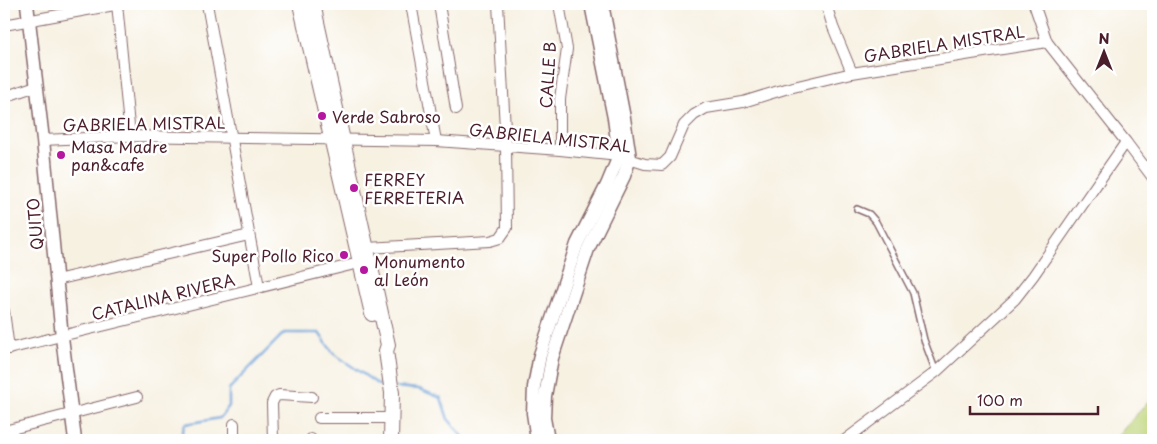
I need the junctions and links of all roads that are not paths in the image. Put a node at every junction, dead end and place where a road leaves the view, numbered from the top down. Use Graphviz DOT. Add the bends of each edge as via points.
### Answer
graph roads {
  1 [pos="27,4"];
  2 [pos="118,4"];
  3 [pos="207,4"];
  4 [pos="300,4"];
  5 [pos="313,4"];
  6 [pos="412,4"];
  7 [pos="439,4"];
  8 [pos="498,4"];
  9 [pos="559,4"];
  10 [pos="591,4"];
  11 [pos="602,4"];
  12 [pos="826,4"];
  13 [pos="1034,4"];
  14 [pos="30,22"];
  15 [pos="4,25"];
  16 [pos="1047,42"];
  17 [pos="852,73"];
  18 [pos="36,86"];
  19 [pos="4,97"];
  20 [pos="456,109"];
  21 [pos="130,136"];
  22 [pos="231,137"];
  23 [pos="337,138"];
  24 [pos="42,140"];
  25 [pos="436,141"];
  26 [pos="1126,142"];
  27 [pos="506,146"];
  28 [pos="560,150"];
  29 [pos="624,157"];
  30 [pos="1153,178"];
  31 [pos="857,209"];
  32 [pos="249,235"];
  33 [pos="367,248"];
  34 [pos="359,263"];
  35 [pos="56,280"];
  36 [pos="259,287"];
  37 [pos="4,311"];
  38 [pos="62,337"];
  39 [pos="6,350"];
  40 [pos="386,351"];
  41 [pos="936,372"];
  42 [pos="137,397"];
  43 [pos="312,397"];
  44 [pos="391,412"];
  45 [pos="72,413"];
  46 [pos="319,418"];
  47 [pos="234,424"];
  48 [pos="4,431"];
  49 [pos="75,440"];
  50 [pos="234,440"];
  51 [pos="273,440"];
  52 [pos="391,440"];
  53 [pos="537,440"];
  54 [pos="548,440"];
  55 [pos="845,440"];
  1 -- 14 [label="street, QUITO"];
  2 -- 14 [label="street"];
  2 -- 21 [label="street"];
  3 -- 22 [label="street"];
  4 -- 23 [label="main road"];
  5 -- 23 [label="main road"];
  6 -- 25 [label="street"];
  7 -- 20 [label="street"];
  8 -- 27 [label="street"];
  9 -- 28 [label="street, CALLE B" via="567,50 560,99"];
  10 -- 29 [label="street"];
  11 -- 29 [label="street" via="624,118"];
  12 -- 17 [label="street"];
  13 -- 16 [label="street"];
  14 -- 15 [label="street"];
  14 -- 18 [label="street, QUITO"];
  16 -- 17 [label="street, GABRIELA MISTRAL"];
  16 -- 26 [label="street"];
  17 -- 29 [label="street, GABRIELA MISTRAL" via="785,88 743,102 706,108 684,126 670,157 662,164 645,164"];
  18 -- 19 [label="street"];
  18 -- 24 [label="street, QUITO"];
  21 -- 22 [label="street, GABRIELA MISTRAL"];
  21 -- 24 [label="street, GABRIELA MISTRAL"];
  22 -- 23 [label="street, GABRIELA MISTRAL"];
  22 -- 32 [label="street"];
  23 -- 25 [label="street, GABRIELA MISTRAL"];
  23 -- 33 [label="main road"];
  23 -- 34 [label="main road"];
  24 -- 35 [label="street, QUITO"];
  25 -- 27 [label="street, GABRIELA MISTRAL"];
  26 -- 30 [label="street"];
  26 -- 41 [label="street" via="1015,299"];
  27 -- 28 [label="street, GABRIELA MISTRAL"];
  27 -- 33 [label="street" via="507,228 500,238"];
  28 -- 29 [label="street, GABRIELA MISTRAL"];
  29 -- 53 [label="street" via="577,244 540,355 533,413"];
  29 -- 54 [label="street" via="624,176 588,249 552,358 544,396"];
  31 -- 41 [label="lane" via="869,214 876,222 909,284"];
  32 -- 35 [label="street"];
  32 -- 36 [label="street"];
  33 -- 40 [label="main road" via="388,345"];
  34 -- 36 [label="street, CATALINA RIVERA"];
  34 -- 40 [label="main road" via="381,347"];
  35 -- 38 [label="street, QUITO"];
  36 -- 38 [label="street, CATALINA RIVERA"];
  37 -- 39 [label="street"];
  38 -- 39 [label="street, CATALINA RIVERA"];
  38 -- 45 [label="street, QUITO"];
  40 -- 44 [label="main road" via="391,379"];
  41 -- 55 [label="street"];
  42 -- 45 [label="street"];
  43 -- 51 [label="street" via="275,397 272,403"];
  44 -- 46 [label="street"];
  44 -- 52 [label="main road"];
  45 -- 48 [label="street"];
  45 -- 49 [label="street, QUITO"];
  47 -- 50 [label="street"];
}
